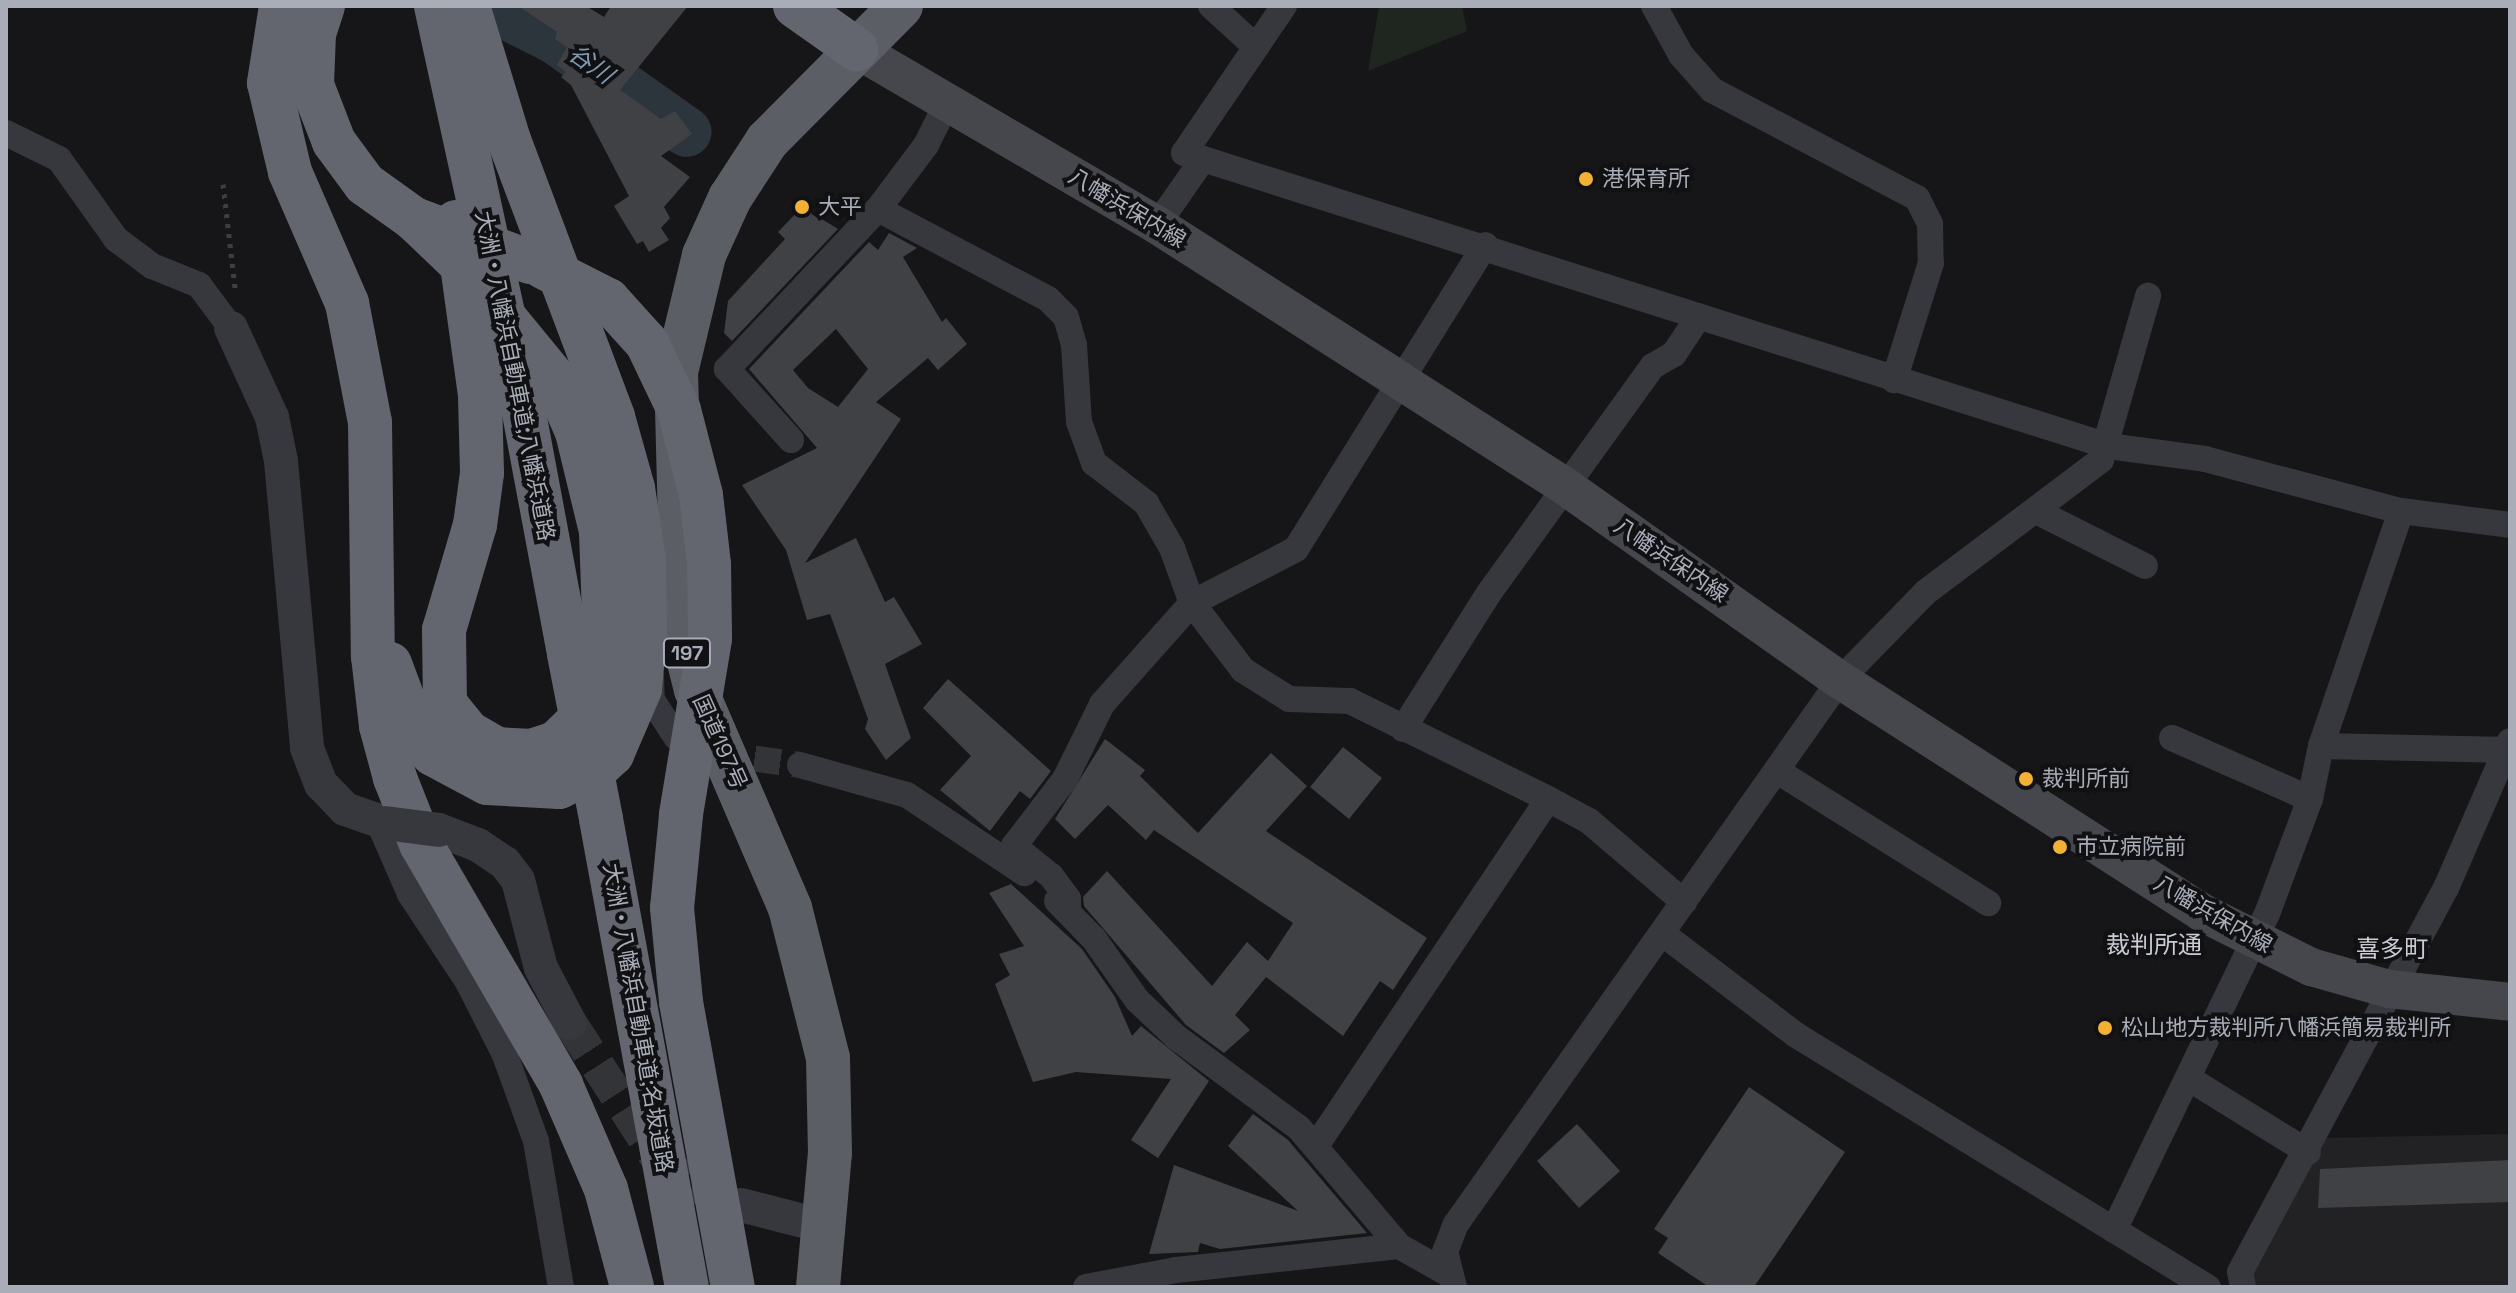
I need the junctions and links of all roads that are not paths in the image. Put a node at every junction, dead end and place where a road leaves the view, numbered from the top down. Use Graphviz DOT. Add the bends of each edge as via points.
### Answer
graph roads {
  1 [pos="281,6"];
  2 [pos="323,6"];
  3 [pos="419,6"];
  4 [pos="436,6"];
  5 [pos="468,6"];
  6 [pos="795,6"];
  7 [pos="901,6"];
  8 [pos="1211,6"];
  9 [pos="1284,6"];
  10 [pos="1654,6"];
  11 [pos="1256,47"];
  12 [pos="856,49"];
  13 [pos="947,103"];
  14 [pos="6,133"];
  15 [pos="1203,159"];
  16 [pos="878,209"];
  17 [pos="414,219"];
  18 [pos="1157,225"];
  19 [pos="1485,245"];
  20 [pos="2148,296"];
  21 [pos="1699,316"];
  22 [pos="231,328"];
  23 [pos="1399,380"];
  24 [pos="1894,380"];
  25 [pos="501,396"];
  26 [pos="791,440"];
  27 [pos="2108,446"];
  28 [pos="1566,487"];
  29 [pos="2036,511"];
  30 [pos="2401,511"];
  31 [pos="2510,525"];
  32 [pos="2145,566"];
  33 [pos="1192,603"];
  34 [pos="373,620"];
  35 [pos="683,638"];
  36 [pos="1840,680"];
  37 [pos="1403,729"];
  38 [pos="676,737"];
  39 [pos="2172,738"];
  40 [pos="2321,746"];
  41 [pos="2509,747"];
  42 [pos="600,751"];
  43 [pos="800,765"];
  44 [pos="1779,772"];
  45 [pos="1548,799"];
  46 [pos="2310,799"];
  47 [pos="382,823"];
  48 [pos="1684,902"];
  49 [pos="1988,903"];
  50 [pos="1068,911"];
  51 [pos="1663,934"];
  52 [pos="2254,940"];
  53 [pos="2389,989"];
  54 [pos="2510,1002"];
  55 [pos="570,1023"];
  56 [pos="2188,1078"];
  57 [pos="1316,1146"];
  58 [pos="2308,1152"];
  59 [pos="741,1205"];
  60 [pos="822,1226"];
  61 [pos="2114,1230"];
  62 [pos="1399,1246"];
  63 [pos="1450,1280"];
  64 [pos="561,1287"];
  65 [pos="632,1287"];
  66 [pos="687,1287"];
  67 [pos="733,1287"];
  68 [pos="818,1287"];
  69 [pos="1086,1287"];
  70 [pos="2208,1287"];
  71 [pos="2243,1287"];
  1 -- 34 [label="highway" via="269,83 290,172 347,303 370,422"];
  2 -- 17 [label="highway" via="314,33 312,85 334,142 365,184"];
  3 -- 25 [label="highway, bridge"];
  4 -- 25 [label="highway, 大洲・八幡浜自動車道;八幡浜道路, bridge"];
  5 -- 42 [label="highway, bridge" via="509,140 613,417 633,488 644,560 640,689"];
  6 -- 12 [label="highway"];
  7 -- 12 [label="highway, 197"];
  8 -- 11 [label="street"];
  9 -- 11 [label="street"];
  10 -- 24 [label="street" via="1681,55 1712,90 1917,198 1930,224 1931,263"];
  11 -- 15 [label="street" via="1184,153"];
  12 -- 13 [label="main road, 八幡浜保内線"];
  12 -- 35 [label="highway, 国道197号 / 197" via="767,141 730,198 691,297 676,372"];
  13 -- 16 [label="street" via="926,145"];
  13 -- 18 [label="main road, 八幡浜保内線"];
  14 -- 22 [label="street" via="59,159 116,239 152,266 199,285"];
  15 -- 18 [label="street"];
  15 -- 19 [label="street"];
  16 -- 26 [label="street" via="727,369"];
  16 -- 33 [label="street" via="1048,299 1066,317 1074,345 1079,422 1094,463 1146,503 1172,548"];
  17 -- 25 [label="highway" via="459,262 553,377 577,432 601,531 606,671 594,706 556,743 532,751 497,749 468,732 445,704 444,630 475,525"];
  17 -- 67 [label="highway, bridge" via="530,262 608,300 647,343 679,410 701,495 710,639 681,815 672,908 681,1002"];
  18 -- 23 [label="main road, 八幡浜保内線"];
  19 -- 21 [label="street"];
  19 -- 23 [label="street"];
  20 -- 27 [label="street" via="2128,353"];
  21 -- 24 [label="street"];
  21 -- 28 [label="street" via="1674,354 1653,366"];
  22 -- 47 [label="street" via="272,417 281,461 307,748 321,784 345,809"];
  23 -- 28 [label="main road, 八幡浜保内線"];
  23 -- 33 [label="street" via="1296,549"];
  24 -- 27 [label="street"];
  25 -- 42 [label="highway, 大洲・八幡浜自動車道;八幡浜道路, bridge"];
  27 -- 29 [label="street" via="2101,460"];
  27 -- 30 [label="street" via="2205,459"];
  28 -- 36 [label="main road, 八幡浜保内線"];
  28 -- 37 [label="street" via="1489,593"];
  29 -- 32 [label="street"];
  29 -- 36 [label="street" via="1926,592"];
  30 -- 31 [label="street"];
  30 -- 40 [label="street"];
  33 -- 37 [label="street" via="1243,670 1289,699 1350,701"];
  33 -- 50 [label="street" via="1102,704 1065,779 1014,846 1051,876 1068,899"];
  34 -- 42 [label="highway" via="409,715 433,754 454,769 521,789 559,787 597,768"];
  34 -- 65 [label="highway" via="381,726 395,778 427,856 561,1085 606,1189"];
  35 -- 38 [label="street" via="660,646 651,665 652,700"];
  35 -- 60 [label="highway, 国道197号 / 197" via="696,690 770,856 809,974 828,1058 830,1153"];
  36 -- 44 [label="street"];
  36 -- 52 [label="main road, 八幡浜保内線" via="2201,912"];
  37 -- 45 [label="street"];
  39 -- 46 [label="street"];
  40 -- 41 [label="street"];
  40 -- 46 [label="street"];
  41 -- 53 [label="street" via="2446,888"];
  42 -- 66 [label="highway, 大洲・八幡浜自動車道;名坂道路, bridge" via="601,819"];
  43 -- 50 [label="street" via="907,795 1010,862"];
  44 -- 48 [label="street"];
  44 -- 49 [label="street"];
  45 -- 48 [label="street" via="1589,821"];
  45 -- 57 [label="street"];
  46 -- 52 [label="street"];
  47 -- 55 [label="street, bridge" via="439,830 478,845 505,863 518,880 541,968"];
  47 -- 64 [label="street" via="410,894 468,982 505,1055 536,1141"];
  48 -- 51 [label="street"];
  50 -- 57 [label="street" via="1137,1000 1176,1037"];
  51 -- 61 [label="street" via="1796,1035"];
  51 -- 63 [label="street" via="1456,1224 1445,1252"];
  52 -- 53 [label="main road, 八幡浜保内線" via="2311,967"];
  52 -- 56 [label="street"];
  53 -- 54 [label="main road, 八幡浜保内線"];
  53 -- 58 [label="street"];
  56 -- 58 [label="street"];
  56 -- 61 [label="street"];
  57 -- 62 [label="street"];
  58 -- 71 [label="street" via="2240,1272"];
  59 -- 60 [label="street"];
  60 -- 68 [label="highway, 国道197号 / 197"];
  61 -- 70 [label="street"];
  62 -- 63 [label="street"];
  62 -- 69 [label="street" via="1152,1273"];
}
